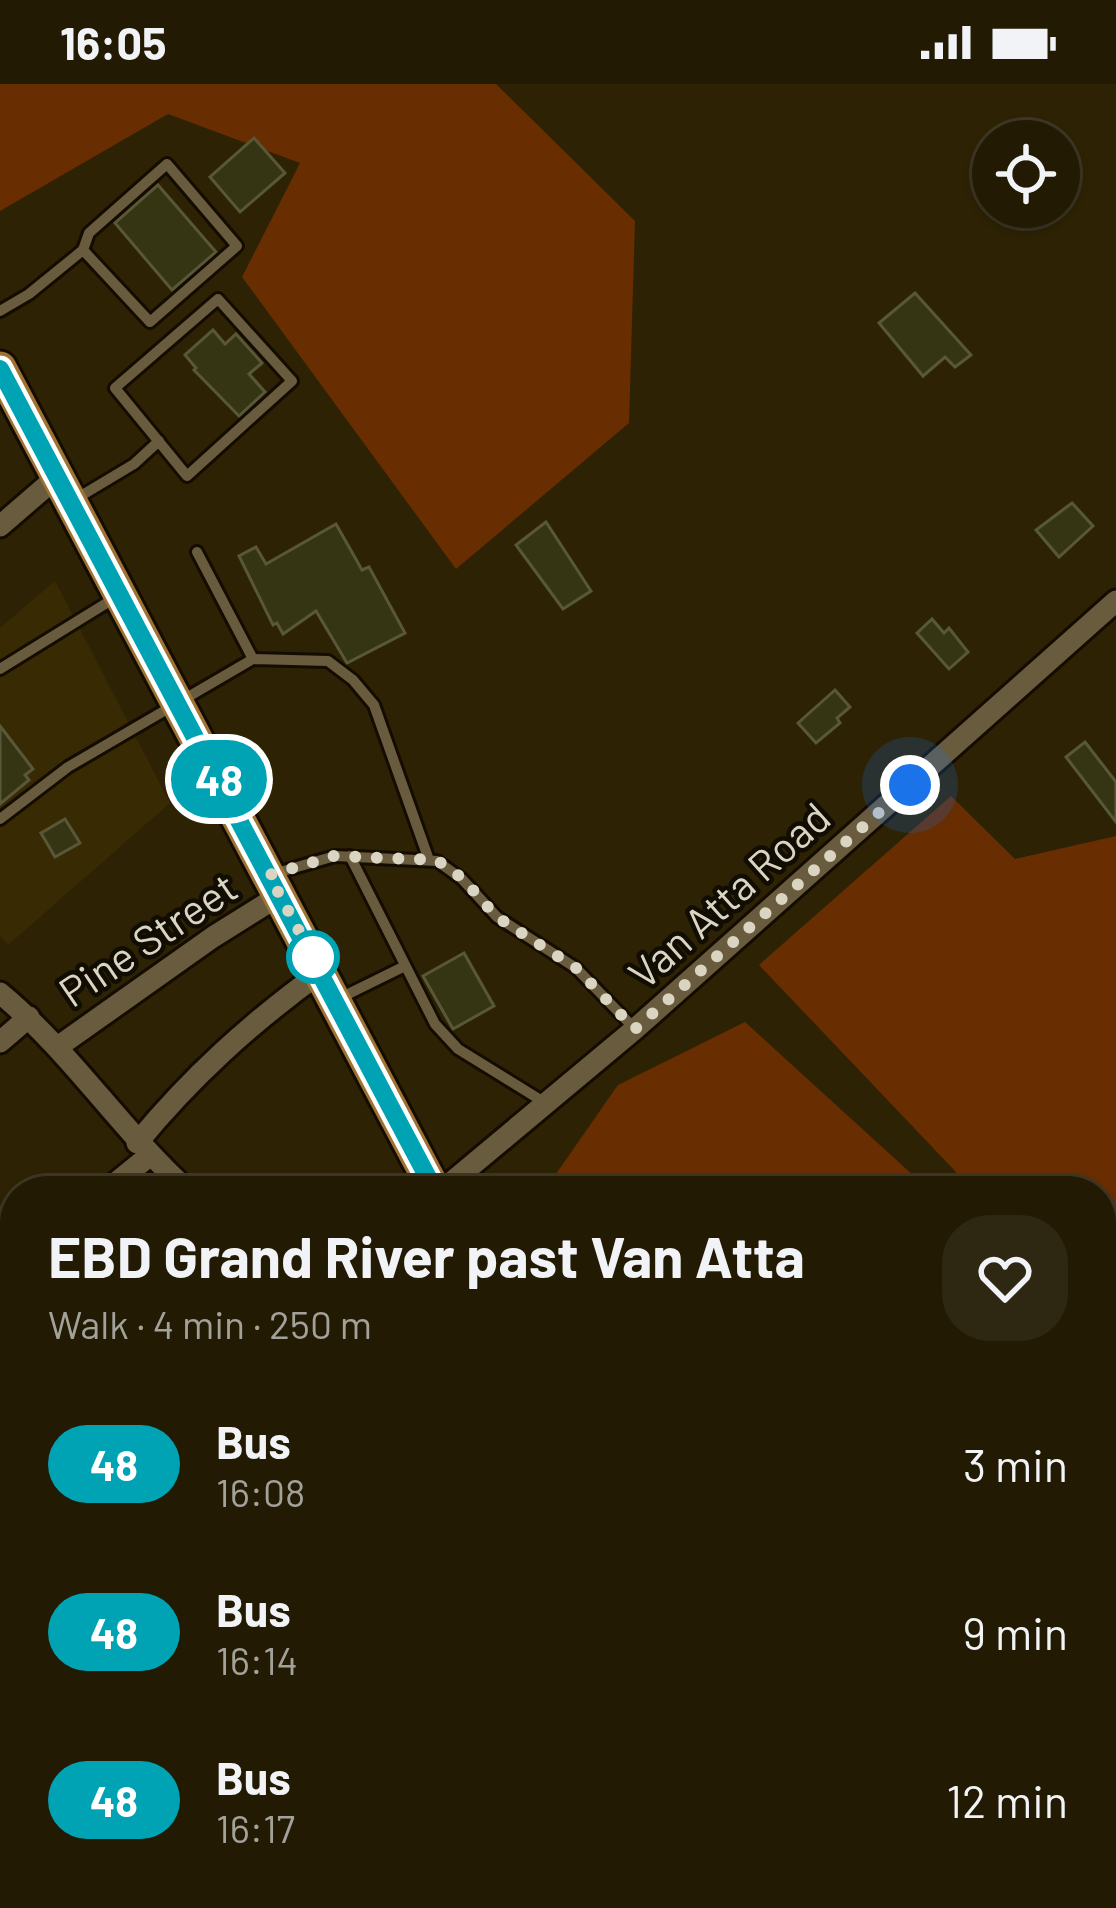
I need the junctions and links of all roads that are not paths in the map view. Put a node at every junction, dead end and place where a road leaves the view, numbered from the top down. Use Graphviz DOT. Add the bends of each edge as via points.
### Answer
graph roads {
  1 [pos="83,250"];
  2 [pos="0,311"];
  3 [pos="0,368"];
  4 [pos="159,441"];
  5 [pos="65,489"];
  6 [pos="0,526"];
  7 [pos="197,552"];
  8 [pos="121,594"];
  9 [pos="1116,602"];
  10 [pos="254,659"];
  11 [pos="0,669"];
  12 [pos="177,701"];
  13 [pos="0,819"];
  14 [pos="350,856"];
  15 [pos="429,860"];
  16 [pos="274,885"];
  17 [pos="405,966"];
  18 [pos="328,986"];
  19 [pos="0,993"];
  20 [pos="28,1017"];
  21 [pos="635,1029"];
  22 [pos="0,1042"];
  23 [pos="59,1046"];
  24 [pos="547,1104"];
  25 [pos="143,1149"];
  26 [pos="119,1176"];
  27 [pos="172,1176"];
  28 [pos="430,1176"];
  29 [pos="457,1176"];
  1 -- 1 [label="lane" via="150,322 237,246 167,164 89,232"];
  1 -- 2 [label="lane"];
  3 -- 5 [label="main road"];
  4 -- 4 [label="lane" via="187,476 292,381 218,299 115,388"];
  4 -- 5 [label="lane" via="134,464"];
  5 -- 6 [label="street"];
  5 -- 8 [label="main road"];
  7 -- 10 [label="lane"];
  8 -- 11 [label="lane"];
  8 -- 12 [label="main road"];
  9 -- 21 [label="street, Van Atta Road"];
  10 -- 12 [label="lane"];
  10 -- 15 [label="lane" via="328,661 353,680 374,705"];
  12 -- 13 [label="lane" via="68,766"];
  12 -- 16 [label="main road"];
  14 -- 15 [label="lane"];
  14 -- 16 [label="lane"];
  14 -- 17 [label="lane"];
  15 -- 21 [label="lane" via="576,968"];
  16 -- 18 [label="main road"];
  16 -- 23 [label="street, Pine Street"];
  17 -- 18 [label="lane"];
  17 -- 24 [label="lane" via="458,1049"];
  18 -- 25 [label="street" via="251,1023 184,1087"];
  18 -- 28 [label="main road"];
  19 -- 20 [label="street"];
  20 -- 22 [label="street, Pine Street"];
  20 -- 23 [label="street"];
  21 -- 24 [label="street, Van Atta Road"];
  23 -- 25 [label="street"];
  24 -- 29 [label="street, Van Atta Road"];
  25 -- 26 [label="street"];
  25 -- 27 [label="street"];
}
